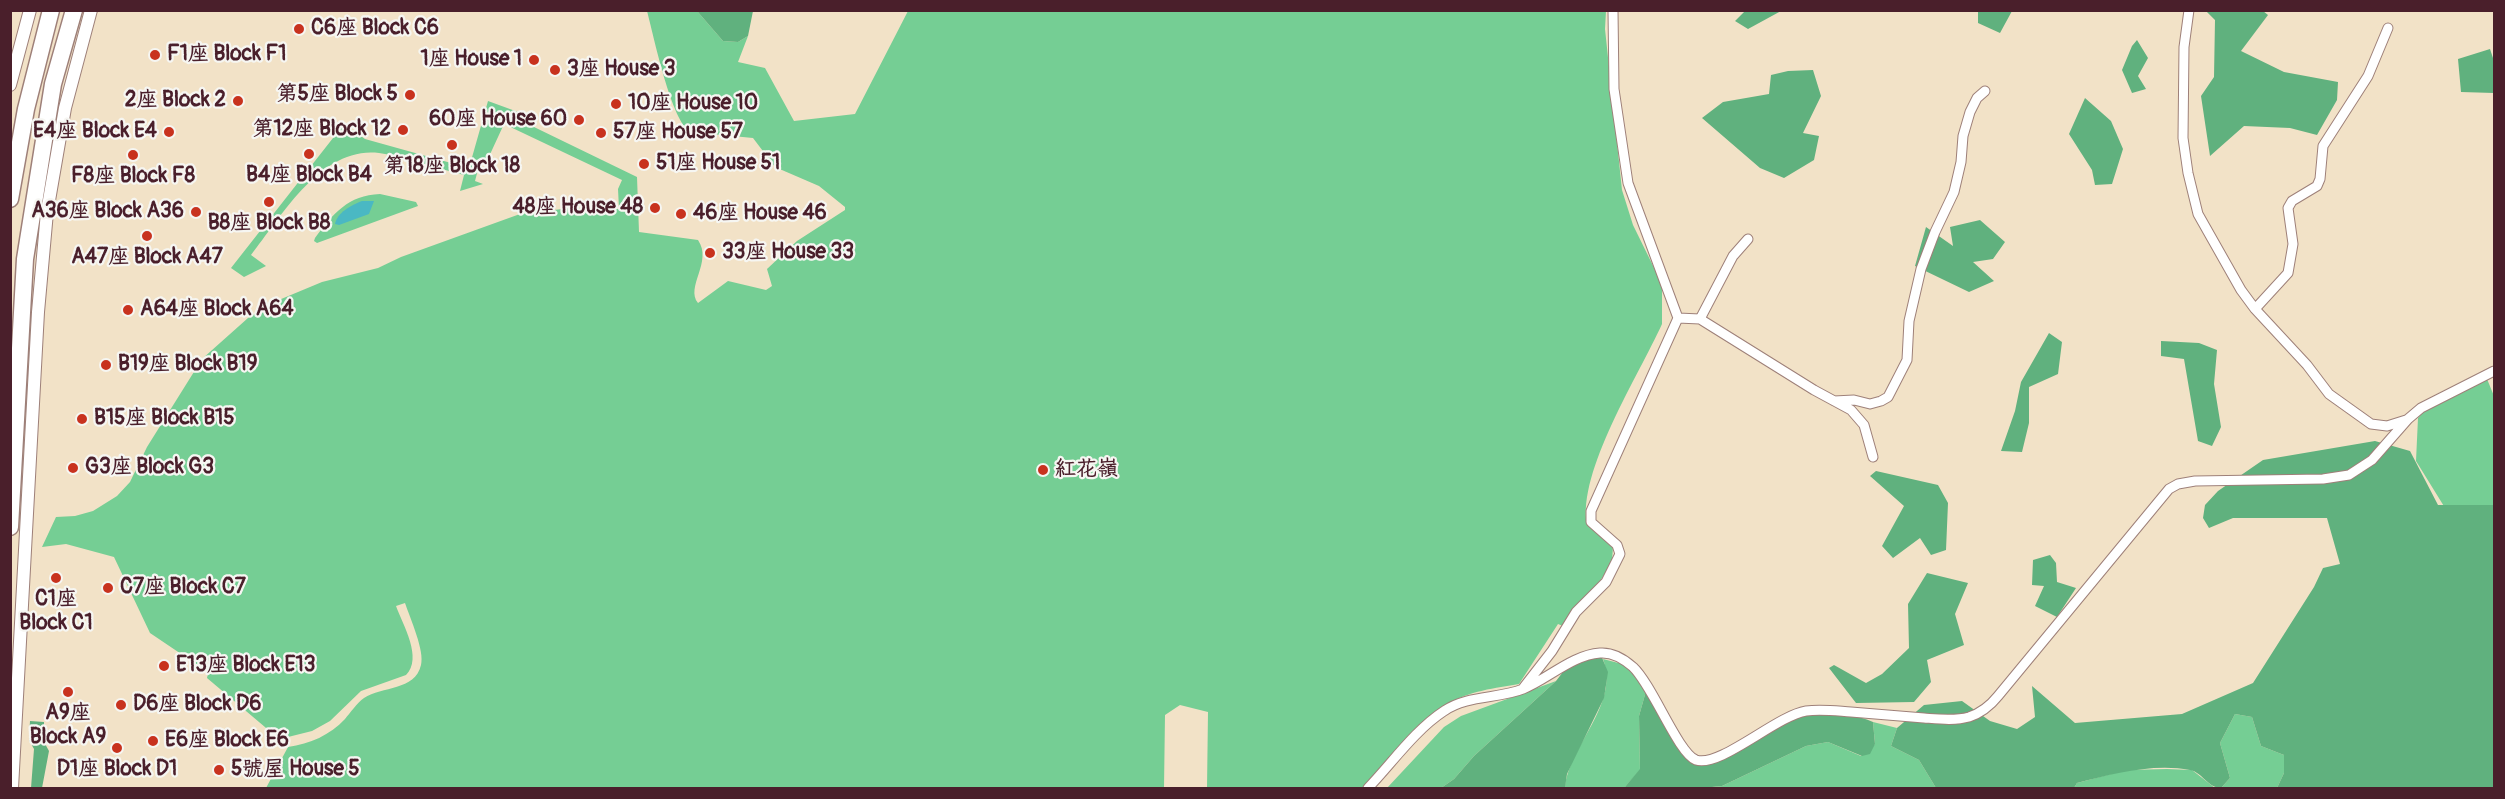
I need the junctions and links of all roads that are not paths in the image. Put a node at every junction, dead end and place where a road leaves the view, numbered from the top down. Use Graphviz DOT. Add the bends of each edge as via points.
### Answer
graph roads {
  1 [pos="30,10"];
  2 [pos="51,10"];
  3 [pos="74,10"];
  4 [pos="91,10"];
  5 [pos="1613,10"];
  6 [pos="2189,10"];
  7 [pos="2388,28"];
  8 [pos="10,85"];
  9 [pos="1985,91"];
  10 [pos="10,199"];
  11 [pos="1748,239"];
  12 [pos="2255,309"];
  13 [pos="1678,318"];
  14 [pos="1700,319"];
  15 [pos="2494,371"];
  16 [pos="1834,401"];
  17 [pos="2408,419"];
  18 [pos="1873,457"];
  19 [pos="10,526"];
  20 [pos="1523,689"];
  21 [pos="12,789"];
  22 [pos="1368,789"];
  1 -- 8 [label="street"];
  2 -- 10 [label="highway" via="26,109"];
  3 -- 19 [label="highway" via="53,84 25,259"];
  4 -- 21 [label="street" via="65,108 47,212"];
  5 -- 13 [label="street" via="1614,88 1628,183"];
  6 -- 12 [label="street" via="2184,47 2183,127 2188,173 2198,214"];
  7 -- 12 [label="street" via="2364,84 2322,146 2317,186 2292,201 2288,208 2293,244 2288,273"];
  9 -- 16 [label="street" via="1970,112 1954,192 1921,269 1909,321 1907,360 1888,397 1881,401"];
  11 -- 14 [label="street" via="1733,256"];
  12 -- 17 [label="street" via="2329,393 2371,424 2387,426"];
  13 -- 14 [label="street"];
  13 -- 20 [label="street" via="1591,511 1591,522 1617,546 1620,554 1606,582 1576,612"];
  14 -- 16 [label="street"];
  15 -- 17 [label="street" via="2421,408"];
  16 -- 18 [label="street" via="1851,410 1864,425"];
  17 -- 20 [label="street" via="2372,460 2349,475 2195,481 2169,489 1998,696 1982,711 1968,717 1803,712 1716,759 1705,761 1687,753 1648,684 1631,665 1616,656 1587,656"];
  20 -- 22 [label="street" via="1446,709"];
}
